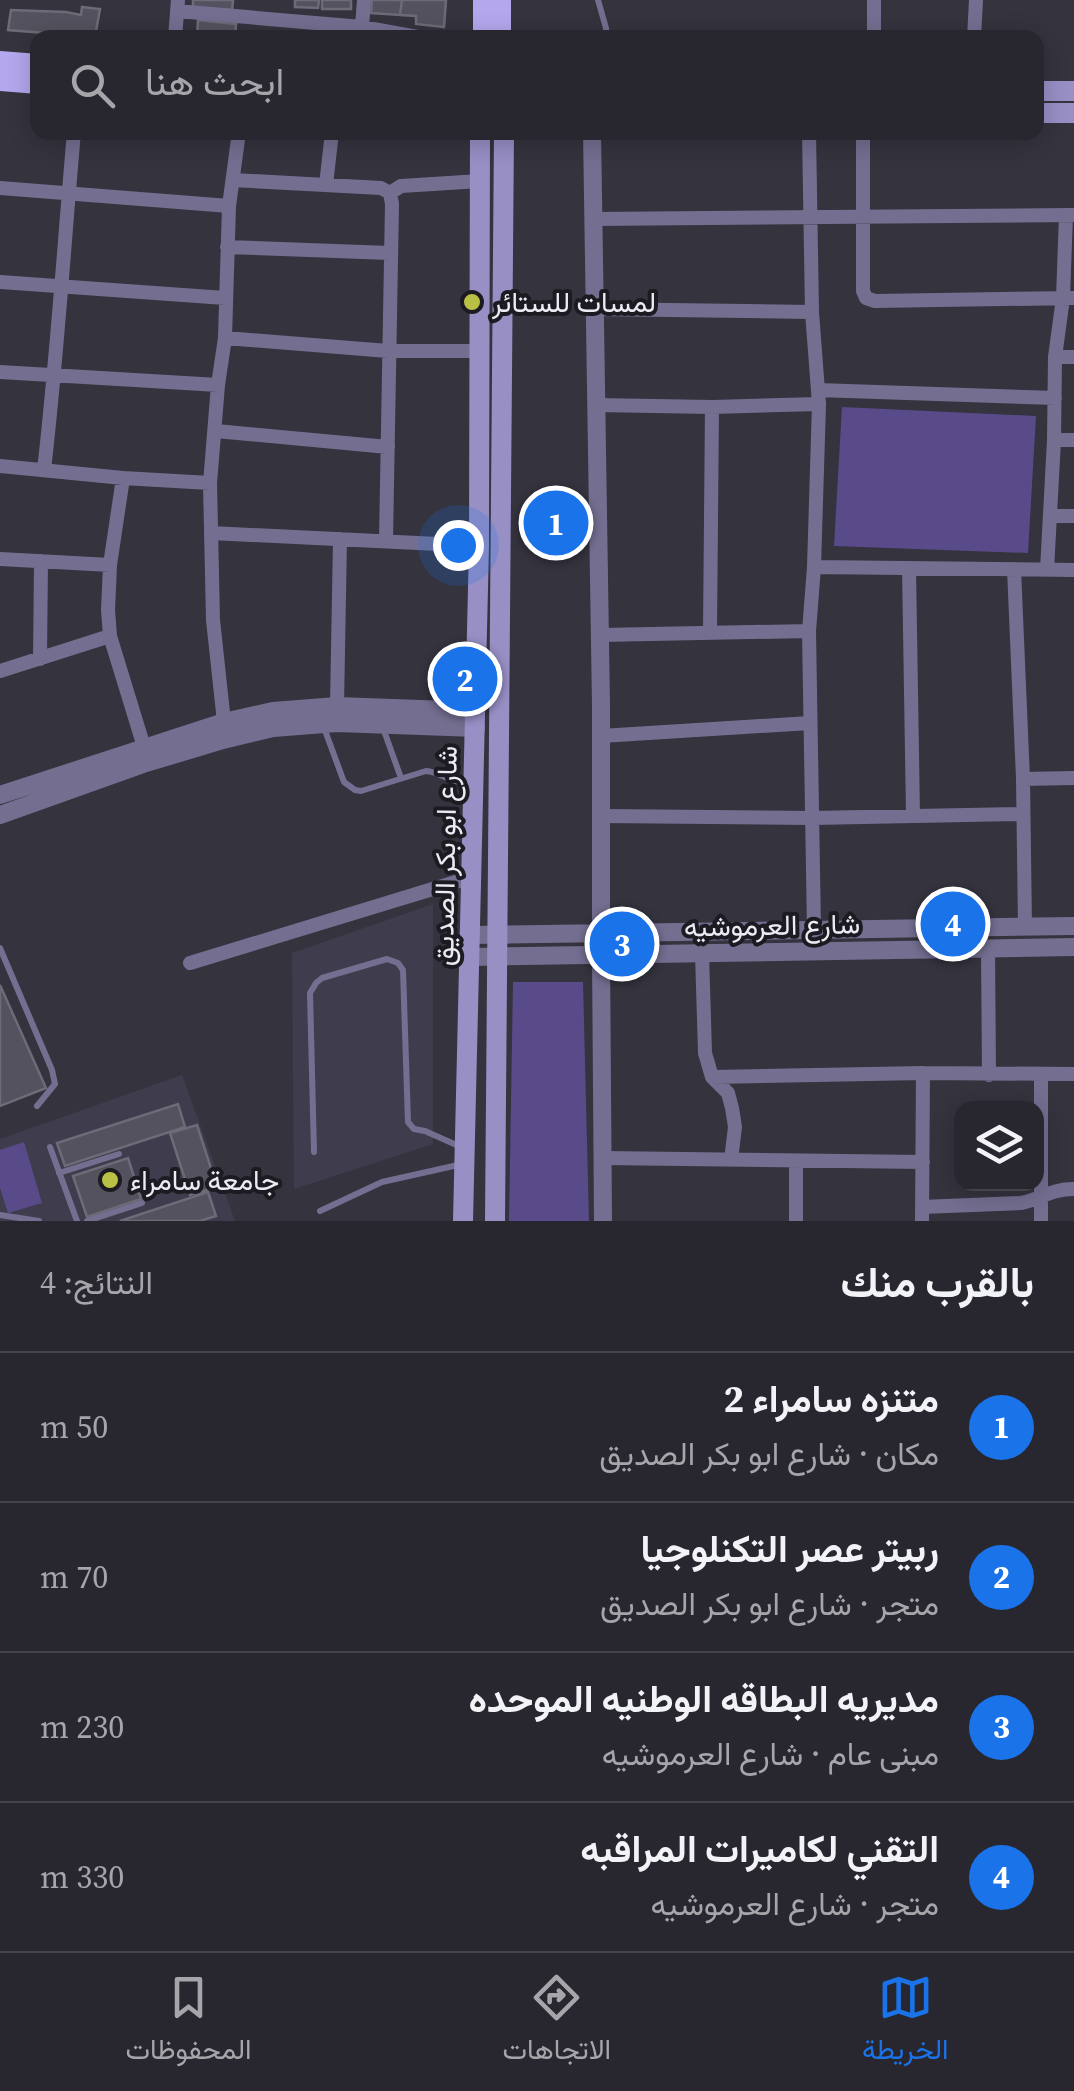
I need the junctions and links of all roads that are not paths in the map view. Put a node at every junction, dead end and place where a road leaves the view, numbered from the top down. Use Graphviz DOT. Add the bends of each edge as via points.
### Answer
graph roads {
  1 [pos="364,0"];
  2 [pos="484,0"];
  3 [pos="500,0"];
  4 [pos="598,0"];
  5 [pos="874,0"];
  6 [pos="976,0"];
  7 [pos="178,6"];
  8 [pos="362,27"];
  9 [pos="379,30"];
  10 [pos="484,30"];
  11 [pos="500,30"];
  12 [pos="606,30"];
  13 [pos="874,30"];
  14 [pos="974,30"];
  15 [pos="0,62"];
  16 [pos="30,64"];
  17 [pos="0,80"];
  18 [pos="30,82"];
  19 [pos="1044,90"];
  20 [pos="1074,91"];
  21 [pos="1044,113"];
  22 [pos="1074,114"];
  23 [pos="73,140"];
  24 [pos="238,140"];
  25 [pos="331,140"];
  26 [pos="480,140"];
  27 [pos="504,140"];
  28 [pos="592,140"];
  29 [pos="809,140"];
  30 [pos="863,140"];
  31 [pos="233,180"];
  32 [pos="480,181"];
  33 [pos="326,185"];
  34 [pos="0,188"];
  35 [pos="68,192"];
  36 [pos="390,193"];
  37 [pos="229,206"];
  38 [pos="1070,215"];
  39 [pos="863,216"];
  40 [pos="809,217"];
  41 [pos="593,219"];
  42 [pos="228,247"];
  43 [pos="390,253"];
  44 [pos="0,282"];
  45 [pos="60,287"];
  46 [pos="225,298"];
  47 [pos="1068,298"];
  48 [pos="594,308"];
  49 [pos="812,312"];
  50 [pos="225,338"];
  51 [pos="388,351"];
  52 [pos="480,351"];
  53 [pos="1055,357"];
  54 [pos="1074,358"];
  55 [pos="0,372"];
  56 [pos="55,376"];
  57 [pos="218,385"];
  58 [pos="818,397"];
  59 [pos="1055,398"];
  60 [pos="596,404"];
  61 [pos="712,407"];
  62 [pos="216,431"];
  63 [pos="1054,440"];
  64 [pos="1074,440"];
  65 [pos="388,447"];
  66 [pos="0,466"];
  67 [pos="44,470"];
  68 [pos="124,478"];
  69 [pos="210,483"];
  70 [pos="1050,516"];
  71 [pos="1074,516"];
  72 [pos="211,534"];
  73 [pos="340,539"];
  74 [pos="386,541"];
  75 [pos="480,546"];
  76 [pos="0,559"];
  77 [pos="41,561"];
  78 [pos="110,565"];
  79 [pos="814,567"];
  80 [pos="908,568"];
  81 [pos="1014,569"];
  82 [pos="1047,570"];
  83 [pos="1074,570"];
  84 [pos="809,630"];
  85 [pos="710,632"];
  86 [pos="600,634"];
  87 [pos="110,636"];
  88 [pos="40,659"];
  89 [pos="0,671"];
  90 [pos="337,706"];
  91 [pos="476,719"];
  92 [pos="224,722"];
  93 [pos="810,723"];
  94 [pos="323,724"];
  95 [pos="382,725"];
  96 [pos="601,736"];
  97 [pos="144,747"];
  98 [pos="402,778"];
  99 [pos="1074,778"];
  100 [pos="1023,779"];
  101 [pos="474,782"];
  102 [pos="0,795"];
  103 [pos="0,814"];
  104 [pos="1023,814"];
  105 [pos="912,815"];
  106 [pos="601,816"];
  107 [pos="812,818"];
  108 [pos="472,877"];
  109 [pos="1025,926"];
  110 [pos="1074,926"];
  111 [pos="950,928"];
  112 [pos="814,930"];
  113 [pos="601,933"];
  114 [pos="498,934"];
  115 [pos="471,935"];
  116 [pos="0,948"];
  117 [pos="1074,948"];
  118 [pos="988,949"];
  119 [pos="949,950"];
  120 [pos="702,954"];
  121 [pos="601,955"];
  122 [pos="498,956"];
  123 [pos="470,957"];
  124 [pos="190,964"];
  125 [pos="923,1073"];
  126 [pos="1040,1074"];
  127 [pos="1074,1074"];
  128 [pos="990,1075"];
  129 [pos="712,1076"];
  130 [pos="38,1106"];
  131 [pos="50,1146"];
  132 [pos="314,1152"];
  133 [pos="118,1154"];
  134 [pos="465,1156"];
  135 [pos="603,1158"];
  136 [pos="731,1160"];
  137 [pos="796,1162"];
  138 [pos="923,1162"];
  139 [pos="60,1173"];
  140 [pos="1074,1188"];
  141 [pos="1042,1196"];
  142 [pos="142,1203"];
  143 [pos="320,1211"];
  144 [pos="0,1214"];
  145 [pos="922,1214"];
  146 [pos="38,1221"];
  147 [pos="76,1221"];
  148 [pos="87,1221"];
  149 [pos="463,1221"];
  150 [pos="496,1221"];
  151 [pos="602,1221"];
  152 [pos="796,1221"];
  153 [pos="1041,1221"];
  1 -- 8 [label="street"];
  2 -- 10 [label="main road"];
  3 -- 11 [label="main road"];
  4 -- 12 [label="lane"];
  5 -- 13 [label="street"];
  6 -- 14 [label="street"];
  7 -- 8 [label="street"];
  8 -- 9 [label="street"];
  15 -- 16 [label="main road"];
  17 -- 18 [label="main road"];
  19 -- 20 [label="main road"];
  21 -- 22 [label="main road"];
  23 -- 35 [label="street"];
  24 -- 31 [label="street"];
  25 -- 33 [label="street"];
  26 -- 32 [label="main road, شارع ابو بكر الصديق"];
  27 -- 114 [label="main road, شارع ابو بكر الصديق"];
  28 -- 41 [label="street"];
  29 -- 40 [label="street"];
  30 -- 39 [label="street"];
  31 -- 33 [label="street"];
  31 -- 37 [label="street"];
  32 -- 36 [label="street" via="401,186"];
  32 -- 52 [label="main road, شارع ابو بكر الصديق"];
  33 -- 36 [label="street"];
  34 -- 35 [label="street"];
  35 -- 37 [label="street"];
  35 -- 45 [label="street"];
  36 -- 43 [label="street"];
  37 -- 42 [label="street"];
  38 -- 39 [label="street"];
  38 -- 47 [label="street"];
  39 -- 40 [label="street"];
  39 -- 47 [label="street" via="866,298"];
  40 -- 41 [label="street"];
  40 -- 49 [label="street"];
  41 -- 48 [label="street"];
  42 -- 43 [label="street"];
  42 -- 46 [label="street"];
  43 -- 51 [label="street"];
  44 -- 45 [label="street"];
  45 -- 46 [label="street"];
  45 -- 56 [label="street"];
  46 -- 50 [label="street"];
  47 -- 53 [label="street"];
  48 -- 49 [label="street"];
  48 -- 60 [label="street"];
  49 -- 58 [label="street"];
  50 -- 51 [label="street"];
  50 -- 57 [label="street"];
  51 -- 52 [label="street"];
  51 -- 65 [label="street"];
  52 -- 75 [label="main road, شارع ابو بكر الصديق"];
  53 -- 54 [label="street"];
  53 -- 59 [label="street"];
  55 -- 56 [label="street"];
  56 -- 57 [label="street"];
  56 -- 67 [label="street"];
  57 -- 62 [label="street"];
  58 -- 59 [label="street"];
  58 -- 61 [label="street"];
  58 -- 79 [label="street"];
  59 -- 63 [label="street"];
  60 -- 61 [label="street"];
  60 -- 86 [label="street"];
  61 -- 85 [label="street"];
  62 -- 65 [label="street"];
  62 -- 69 [label="street"];
  63 -- 64 [label="street"];
  63 -- 70 [label="street"];
  65 -- 74 [label="street"];
  66 -- 67 [label="street"];
  67 -- 68 [label="street"];
  68 -- 69 [label="street"];
  68 -- 78 [label="street"];
  69 -- 72 [label="street"];
  70 -- 71 [label="street"];
  70 -- 82 [label="street"];
  72 -- 73 [label="street"];
  72 -- 92 [label="street"];
  73 -- 74 [label="street"];
  73 -- 90 [label="street"];
  74 -- 75 [label="street"];
  75 -- 91 [label="main road, شارع ابو بكر الصديق"];
  76 -- 77 [label="street"];
  77 -- 78 [label="street"];
  77 -- 88 [label="street"];
  78 -- 87 [label="street"];
  79 -- 80 [label="street"];
  79 -- 84 [label="street"];
  80 -- 81 [label="street"];
  80 -- 105 [label="street"];
  81 -- 82 [label="street"];
  81 -- 100 [label="street"];
  82 -- 83 [label="street"];
  84 -- 85 [label="street"];
  84 -- 93 [label="street"];
  85 -- 86 [label="street"];
  86 -- 96 [label="street"];
  87 -- 88 [label="street"];
  87 -- 97 [label="street"];
  88 -- 89 [label="street"];
  90 -- 91 [label="street"];
  90 -- 92 [label="street"];
  91 -- 95 [label="street"];
  91 -- 101 [label="main road, شارع ابو بكر الصديق"];
  92 -- 97 [label="street"];
  93 -- 96 [label="street"];
  93 -- 107 [label="street"];
  94 -- 95 [label="street"];
  94 -- 98 [label="lane" via="349,787"];
  94 -- 103 [label="street" via="223,740"];
  95 -- 98 [label="lane"];
  96 -- 106 [label="street"];
  97 -- 102 [label="street"];
  98 -- 101 [label="lane" via="430,771 452,782"];
  99 -- 100 [label="street"];
  100 -- 104 [label="street"];
  101 -- 108 [label="main road, شارع ابو بكر الصديق"];
  104 -- 105 [label="street"];
  104 -- 109 [label="street"];
  105 -- 107 [label="street"];
  106 -- 107 [label="street"];
  106 -- 113 [label="street"];
  107 -- 112 [label="street"];
  108 -- 115 [label="main road, شارع ابو بكر الصديق"];
  108 -- 124 [label="street"];
  109 -- 110 [label="street, شارع العرموشيه"];
  109 -- 111 [label="street, شارع العرموشيه"];
  111 -- 112 [label="street, شارع العرموشيه"];
  111 -- 119 [label="street"];
  112 -- 113 [label="street, شارع العرموشيه"];
  113 -- 114 [label="street, شارع العرموشيه"];
  114 -- 115 [label="street, شارع العرموشيه"];
  114 -- 122 [label="main road, شارع ابو بكر الصديق"];
  115 -- 123 [label="main road, شارع ابو بكر الصديق"];
  116 -- 130 [label="lane" via="52,1070 54,1084"];
  117 -- 118 [label="street, شارع العرموشيه"];
  118 -- 119 [label="street, شارع العرموشيه"];
  118 -- 128 [label="street"];
  119 -- 120 [label="street, شارع العرموشيه"];
  120 -- 121 [label="street, شارع العرموشيه"];
  120 -- 129 [label="street"];
  121 -- 122 [label="street, شارع العرموشيه"];
  121 -- 135 [label="street"];
  122 -- 123 [label="street, شارع العرموشيه"];
  122 -- 150 [label="main road, شارع ابو بكر الصديق"];
  123 -- 134 [label="main road, شارع ابو بكر الصديق"];
  125 -- 128 [label="street"];
  125 -- 129 [label="street"];
  125 -- 138 [label="street"];
  126 -- 127 [label="street"];
  126 -- 128 [label="street"];
  126 -- 141 [label="street"];
  129 -- 136 [label="street" via="732,1108"];
  131 -- 139 [label="lane"];
  132 -- 134 [label="lane" via="310,993 322,978 387,960 403,970 408,1122"];
  133 -- 139 [label="lane"];
  134 -- 143 [label="lane" via="382,1182"];
  134 -- 149 [label="main road, شارع ابو بكر الصديق"];
  135 -- 136 [label="street"];
  135 -- 151 [label="street"];
  136 -- 137 [label="street"];
  137 -- 138 [label="street"];
  137 -- 152 [label="street"];
  138 -- 145 [label="street"];
  139 -- 147 [label="lane"];
  140 -- 141 [label="street"];
  141 -- 145 [label="street"];
  141 -- 153 [label="street"];
  142 -- 148 [label="lane"];
  144 -- 146 [label="lane"];
}
